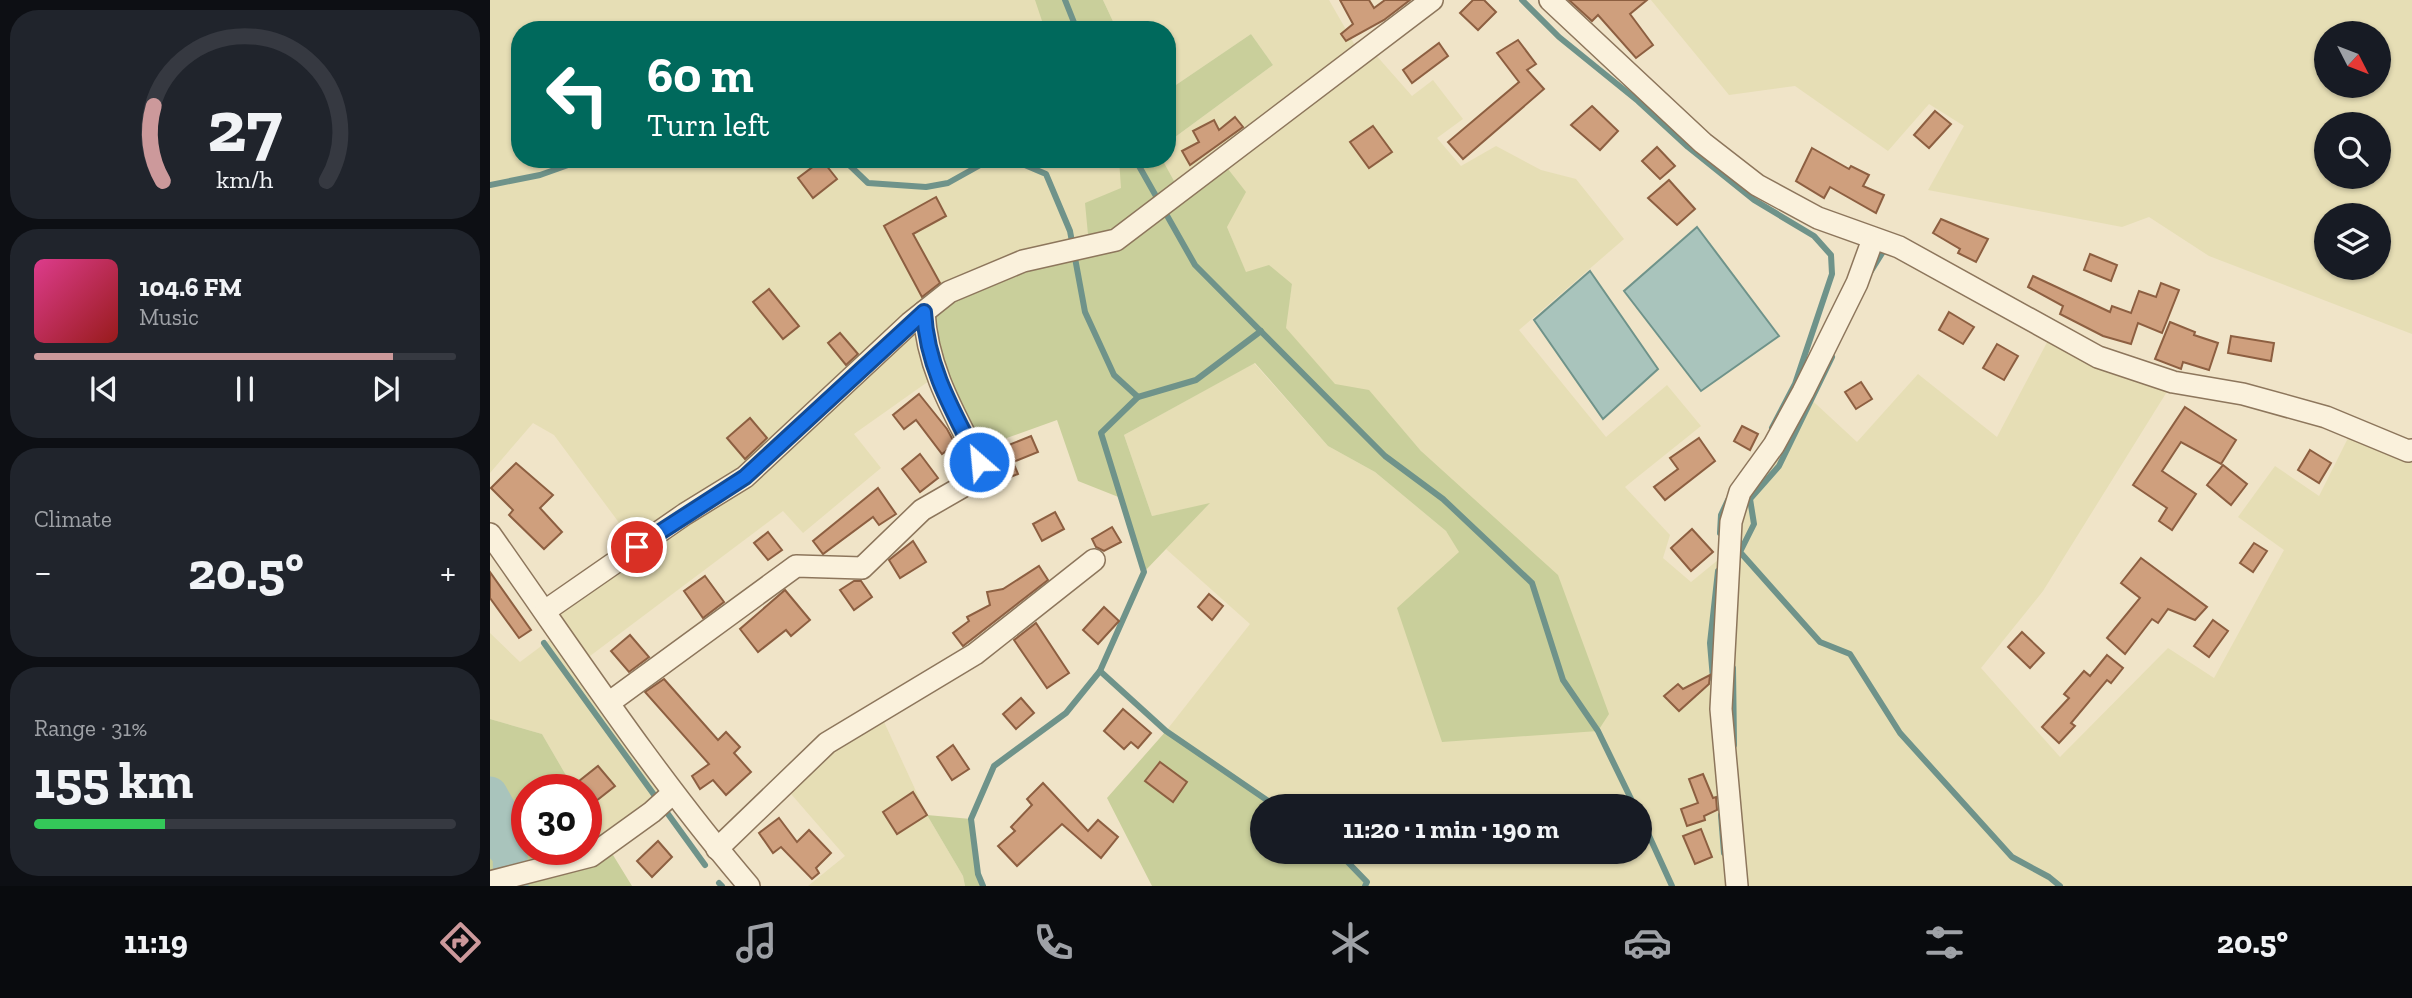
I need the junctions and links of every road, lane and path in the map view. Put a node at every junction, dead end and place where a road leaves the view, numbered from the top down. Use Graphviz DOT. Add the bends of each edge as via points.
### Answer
graph roads {
  1 [pos="1432,0"];
  2 [pos="1550,0"];
  3 [pos="1873,239"];
  4 [pos="924,312"];
  5 [pos="2412,450"];
  6 [pos="490,534"];
  7 [pos="1094,560"];
  8 [pos="545,611"];
  9 [pos="610,702"];
  10 [pos="673,793"];
  11 [pos="717,849"];
  12 [pos="491,882"];
  13 [pos="748,886"];
  14 [pos="1737,886"];
  1 -- 4 [label="street" via="1116,240 1023,261 949,292"];
  2 -- 3 [label="street" via="1693,134 1757,185 1818,218"];
  3 -- 5 [label="street" via="1899,247 2098,357 2173,383 2243,394 2326,417"];
  3 -- 14 [label="street" via="1857,283 1803,391 1774,445 1740,492 1731,522 1721,709"];
  4 -- 8 [label="street" via="745,477"];
  4 -- 9 [label="street" via="936,376 979,462 962,487 922,510 862,568 796,566"];
  6 -- 8 [label="street"];
  7 -- 11 [label="street" via="975,654 827,743"];
  8 -- 9 [label="street"];
  9 -- 10 [label="street"];
  10 -- 11 [label="street"];
  10 -- 12 [label="street" via="591,856"];
  11 -- 13 [label="street"];
}
